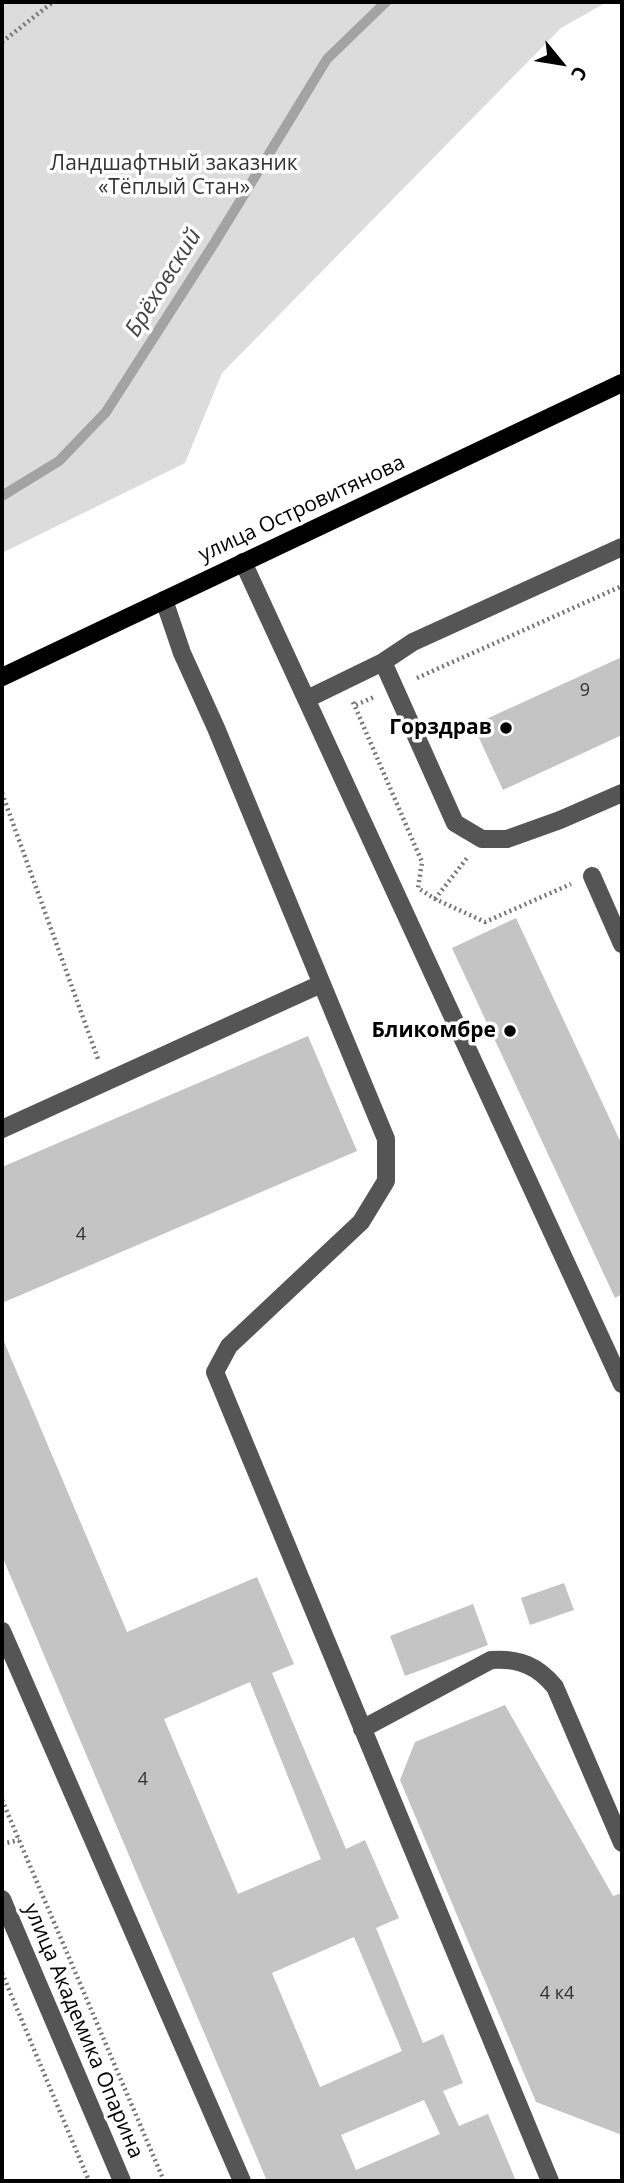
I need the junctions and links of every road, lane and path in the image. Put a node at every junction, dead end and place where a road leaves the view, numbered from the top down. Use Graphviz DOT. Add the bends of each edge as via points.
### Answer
graph roads {
  1 [pos="53,2"];
  2 [pos="2,42"];
  3 [pos="622,383"];
  4 [pos="622,547"];
  5 [pos="243,562"];
  6 [pos="622,586"];
  7 [pos="164,600"];
  8 [pos="383,662"];
  9 [pos="2,677"];
  10 [pos="342,683"];
  11 [pos="394,688"];
  12 [pos="307,699"];
  13 [pos="356,706"];
  14 [pos="2,793"];
  15 [pos="622,793"];
  16 [pos="482,839"];
  17 [pos="592,876"];
  18 [pos="435,899"];
  19 [pos="622,944"];
  20 [pos="321,984"];
  21 [pos="106,1082"];
  22 [pos="2,1129"];
  23 [pos="618,1358"];
  24 [pos="622,1384"];
  25 [pos="2,1630"];
  26 [pos="362,1729"];
  27 [pos="2,1800"];
  28 [pos="19,1840"];
  29 [pos="622,1843"];
  30 [pos="2,1844"];
  31 [pos="2,1899"];
  32 [pos="2,1973"];
  33 [pos="89,2181"];
  34 [pos="122,2181"];
  35 [pos="164,2181"];
  36 [pos="242,2181"];
  37 [pos="550,2181"];
  1 -- 2 [label="path"];
  3 -- 5 [label="main road, улица Островитянова"];
  4 -- 8 [label="street" via="414,642"];
  5 -- 7 [label="main road, улица Островитянова"];
  5 -- 12 [label="street"];
  6 -- 11 [label="path"];
  7 -- 9 [label="main road, улица Островитянова"];
  7 -- 20 [label="street"];
  8 -- 10 [label="street"];
  8 -- 11 [label="street"];
  10 -- 12 [label="street"];
  10 -- 13 [label="path"];
  11 -- 13 [label="path"];
  11 -- 16 [label="street" via="455,823"];
  12 -- 23 [label="street"];
  13 -- 18 [label="path" via="422,862 418,888"];
  14 -- 21 [label="path"];
  15 -- 16 [label="street" via="507,839"];
  16 -- 18 [label="path"];
  17 -- 18 [label="path" via="485,922"];
  17 -- 19 [label="street"];
  20 -- 21 [label="street"];
  20 -- 26 [label="street" via="386,1139 387,1181 361,1222 229,1346 215,1373"];
  21 -- 22 [label="street"];
  23 -- 24 [label="street"];
  25 -- 36 [label="street"];
  26 -- 29 [label="street" via="491,1660 528,1664 544,1673 555,1687"];
  26 -- 37 [label="street"];
  27 -- 28 [label="path"];
  28 -- 30 [label="path"];
  28 -- 35 [label="path"];
  31 -- 34 [label="street, улица Академика Опарина"];
  32 -- 33 [label="path"];
}
